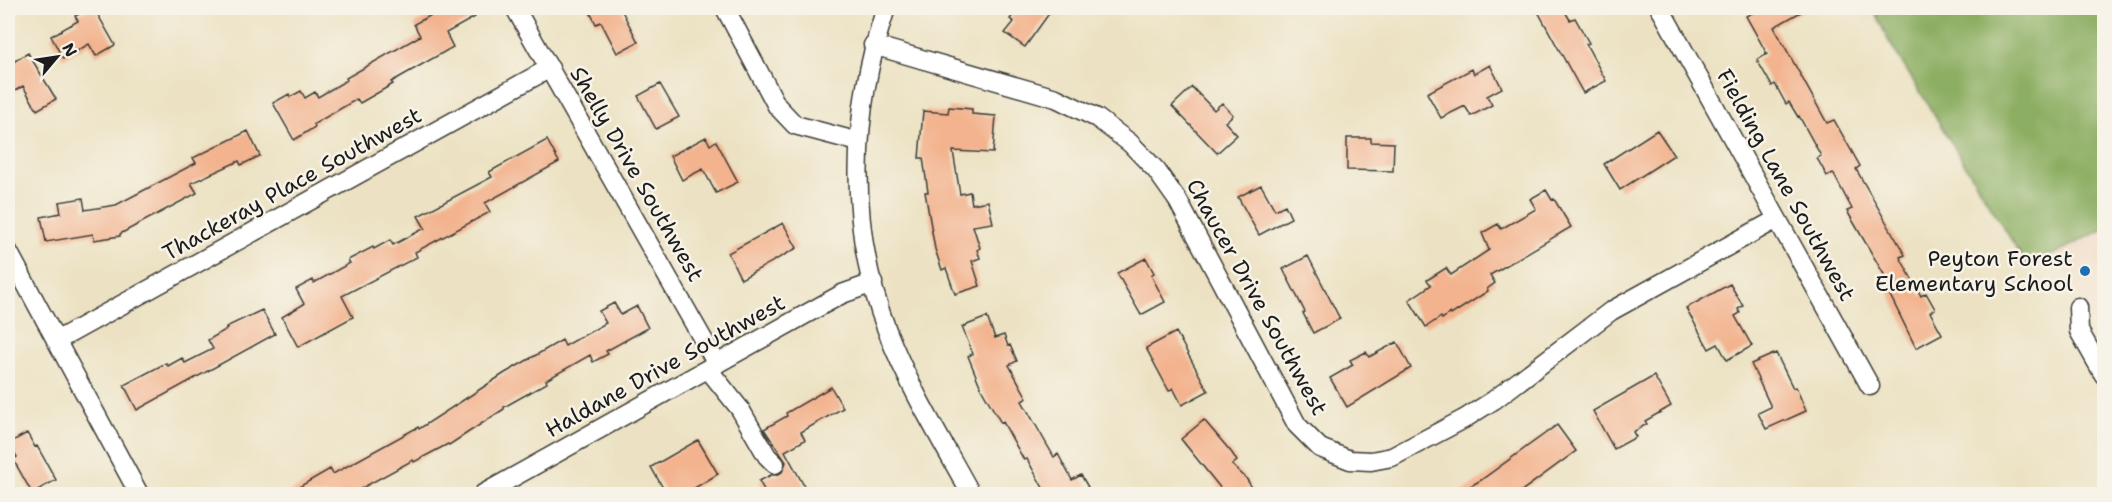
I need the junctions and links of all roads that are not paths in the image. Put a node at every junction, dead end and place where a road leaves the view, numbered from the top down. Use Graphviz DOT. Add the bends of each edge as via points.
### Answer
graph roads {
  1 [pos="515,8"];
  2 [pos="725,8"];
  3 [pos="886,8"];
  4 [pos="1660,8"];
  5 [pos="873,45"];
  6 [pos="550,68"];
  7 [pos="859,142"];
  8 [pos="1777,219"];
  9 [pos="8,251"];
  10 [pos="873,283"];
  11 [pos="2078,308"];
  12 [pos="56,341"];
  13 [pos="713,367"];
  14 [pos="2104,375"];
  15 [pos="1870,386"];
  16 [pos="775,464"];
  17 [pos="139,495"];
  18 [pos="483,495"];
  19 [pos="971,495"];
  1 -- 6 [label="street, Shelly Drive Southwest"];
  2 -- 7 [label="street" via="777,106 795,125"];
  3 -- 5 [label="street"];
  4 -- 8 [label="street, Fielding Lane Southwest"];
  5 -- 7 [label="street"];
  5 -- 8 [label="street, Chaucer Drive Southwest" via="1056,98 1096,118 1130,143 1178,201 1297,425 1320,448 1350,460 1392,457 1464,419 1611,311"];
  6 -- 12 [label="street, Thackeray Place Southwest"];
  6 -- 13 [label="street, Shelly Drive Southwest"];
  7 -- 10 [label="street" via="861,220"];
  8 -- 15 [label="street, Fielding Lane Southwest"];
  9 -- 12 [label="street"];
  10 -- 13 [label="street, Haldane Drive Southwest" via="842,294"];
  10 -- 19 [label="street" via="888,332 911,384"];
  11 -- 14 [label="street" via="2079,331"];
  12 -- 17 [label="street"];
  13 -- 16 [label="street, Shelly Drive Southwest"];
  13 -- 18 [label="street, Haldane Drive Southwest"];
}
